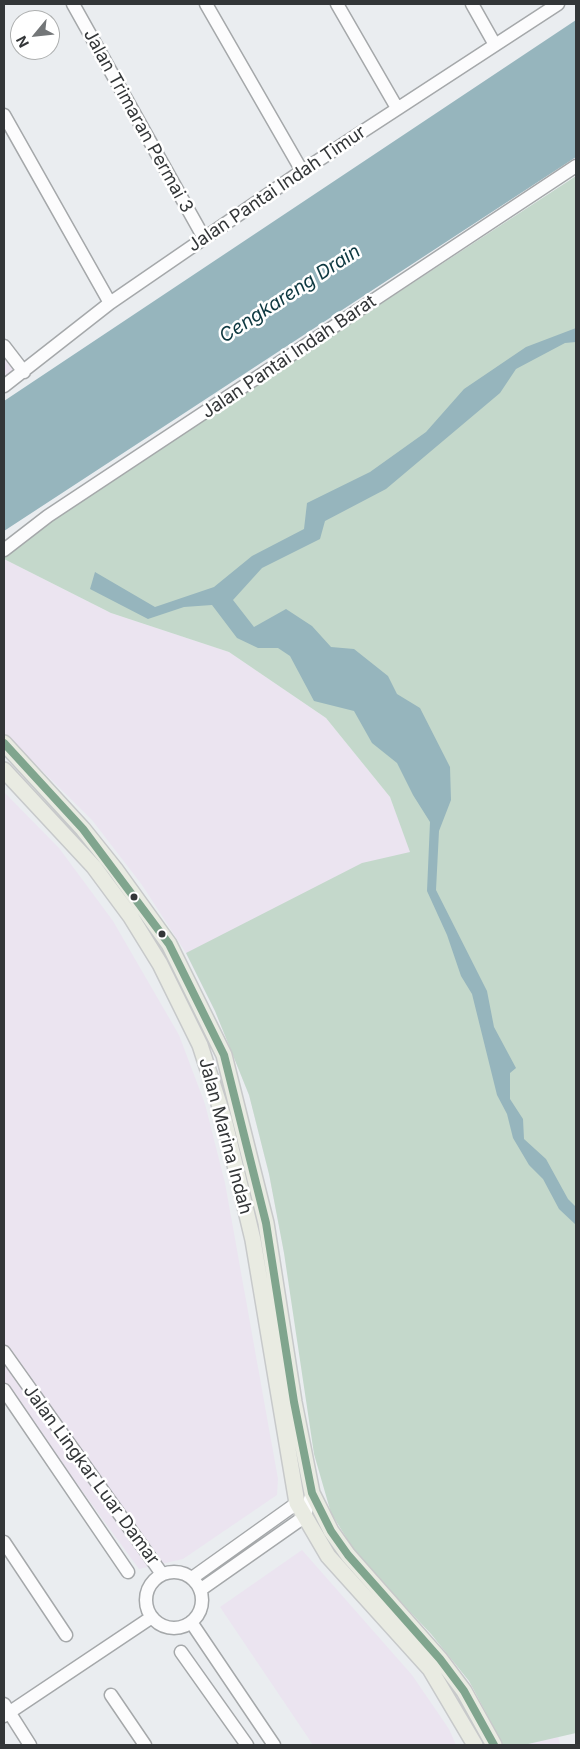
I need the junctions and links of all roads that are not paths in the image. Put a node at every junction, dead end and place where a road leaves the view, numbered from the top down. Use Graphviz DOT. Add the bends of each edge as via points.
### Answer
graph roads {
  1 [pos="72,4"];
  2 [pos="206,4"];
  3 [pos="337,4"];
  4 [pos="472,4"];
  5 [pos="558,4"];
  6 [pos="494,43"];
  7 [pos="397,108"];
  8 [pos="4,114"];
  9 [pos="576,166"];
  10 [pos="302,172"];
  11 [pos="204,238"];
  12 [pos="110,302"];
  13 [pos="4,346"];
  14 [pos="24,372"];
  15 [pos="4,386"];
  16 [pos="4,550"];
  17 [pos="4,743"];
  18 [pos="4,770"];
  19 [pos="83,829"];
  20 [pos="70,841"];
  21 [pos="4,1352"];
  22 [pos="4,1390"];
  23 [pos="8,1406"];
  24 [pos="312,1493"];
  25 [pos="297,1503"];
  26 [pos="304,1517"];
  27 [pos="4,1542"];
  28 [pos="128,1572"];
  29 [pos="162,1574"];
  30 [pos="192,1578"];
  31 [pos="200,1590"];
  32 [pos="152,1617"];
  33 [pos="191,1622"];
  34 [pos="66,1635"];
  35 [pos="181,1652"];
  36 [pos="111,1695"];
  37 [pos="6,1711"];
  38 [pos="30,1745"];
  39 [pos="145,1745"];
  40 [pos="247,1745"];
  41 [pos="274,1745"];
  42 [pos="475,1745"];
  43 [pos="494,1745"];
  1 -- 11 [label="street, Jalan Trimaran Permai 3"];
  2 -- 10 [label="street"];
  3 -- 7 [label="street"];
  4 -- 6 [label="street"];
  5 -- 6 [label="street, Jalan Pantai Indah Timur"];
  6 -- 7 [label="street, Jalan Pantai Indah Timur"];
  7 -- 10 [label="street, Jalan Pantai Indah Timur"];
  8 -- 12 [label="street"];
  9 -- 16 [label="street, Jalan Pantai Indah Barat" via="48,516"];
  10 -- 11 [label="street, Jalan Pantai Indah Timur"];
  11 -- 12 [label="street, Jalan Pantai Indah Timur"];
  12 -- 14 [label="street, Jalan Pantai Indah Timur"];
  13 -- 14 [label="street"];
  14 -- 15 [label="street, Jalan Pantai Indah Timur"];
  17 -- 19 [label="main road, Jalan Marina Indah"];
  18 -- 20 [label="main road, Jalan Marina Indah"];
  19 -- 20 [label="main road"];
  19 -- 24 [label="main road, Jalan Marina Indah" via="169,944 224,1055 266,1223"];
  20 -- 25 [label="main road, Jalan Marina Indah" via="131,917 160,964 200,1045 224,1119 253,1240"];
  21 -- 29 [label="street, Jalan Lingkar Luar Damar"];
  22 -- 23 [label="street"];
  23 -- 28 [label="street"];
  24 -- 26 [label="street"];
  24 -- 43 [label="main road, Jalan Marina Indah" via="331,1531 348,1555 440,1659 464,1691"];
  25 -- 26 [label="main road, Jalan Marina Indah"];
  25 -- 30 [label="street"];
  26 -- 31 [label="street"];
  26 -- 42 [label="main road, Jalan Marina Indah" via="328,1556 430,1669"];
  27 -- 34 [label="street"];
  29 -- 30 [label="street" via="178,1572"];
  29 -- 32 [label="street" via="146,1593"];
  30 -- 31 [label="street"];
  31 -- 33 [label="street" via="201,1607"];
  32 -- 33 [label="street" via="166,1627 175,1628"];
  32 -- 37 [label="street"];
  33 -- 41 [label="street"];
  35 -- 40 [label="street"];
  36 -- 39 [label="street"];
  37 -- 38 [label="street"];
}
